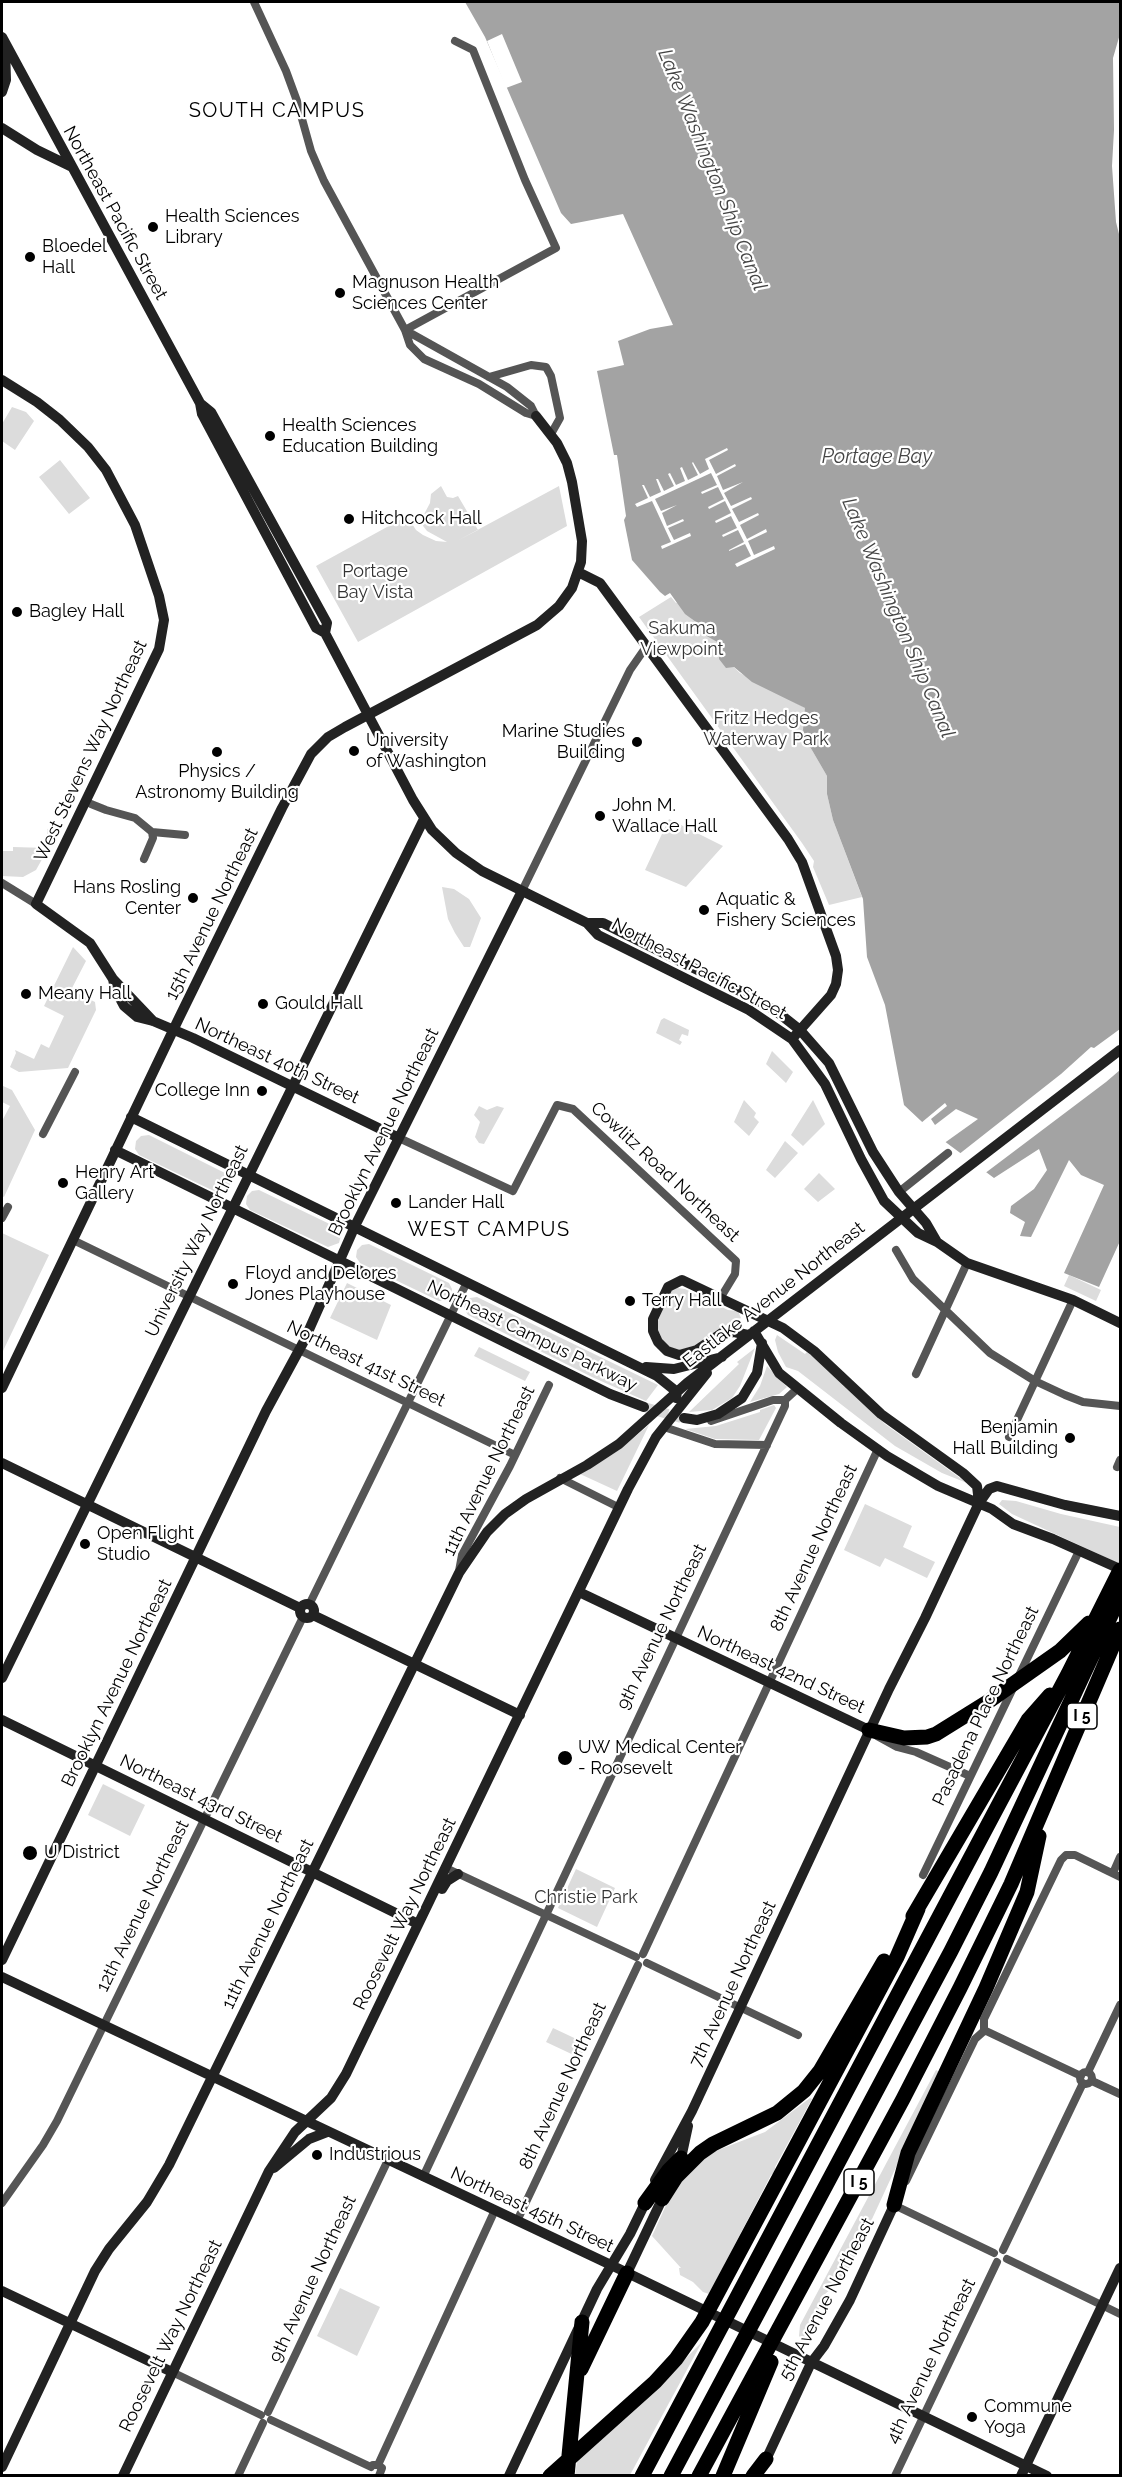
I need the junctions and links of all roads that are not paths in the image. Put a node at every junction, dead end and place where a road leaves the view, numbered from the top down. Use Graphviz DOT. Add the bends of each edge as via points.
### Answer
graph roads {
  1 [pos="254,2"];
  2 [pos="3,40"];
  3 [pos="455,41"];
  4 [pos="2,92"];
  5 [pos="2,128"];
  6 [pos="70,166"];
  7 [pos="405,330"];
  8 [pos="489,376"];
  9 [pos="2,380"];
  10 [pos="536,416"];
  11 [pos="551,434"];
  12 [pos="578,572"];
  13 [pos="646,647"];
  14 [pos="367,715"];
  15 [pos="91,804"];
  16 [pos="424,819"];
  17 [pos="152,832"];
  18 [pos="185,835"];
  19 [pos="144,859"];
  20 [pos="2,883"];
  21 [pos="522,891"];
  22 [pos="36,903"];
  23 [pos="587,923"];
  24 [pos="173,1030"];
  25 [pos="800,1030"];
  26 [pos="792,1039"];
  27 [pos="1120,1050"];
  28 [pos="75,1072"];
  29 [pos="292,1086"];
  30 [pos="131,1117"];
  31 [pos="44,1134"];
  32 [pos="399,1138"];
  33 [pos="116,1150"];
  34 [pos="948,1153"];
  35 [pos="248,1174"];
  36 [pos="899,1192"];
  37 [pos="8,1207"];
  38 [pos="232,1207"];
  39 [pos="2,1218"];
  40 [pos="355,1226"];
  41 [pos="73,1240"];
  42 [pos="937,1242"];
  43 [pos="896,1250"];
  44 [pos="340,1260"];
  45 [pos="967,1263"];
  46 [pos="467,1282"];
  47 [pos="188,1296"];
  48 [pos="721,1297"];
  49 [pos="1073,1300"];
  50 [pos="945,1308"];
  51 [pos="451,1315"];
  52 [pos="1120,1323"];
  53 [pos="755,1330"];
  54 [pos="762,1343"];
  55 [pos="299,1350"];
  56 [pos="718,1360"];
  57 [pos="639,1367"];
  58 [pos="916,1374"];
  59 [pos="1035,1381"];
  60 [pos="549,1385"];
  61 [pos="2,1388"];
  62 [pos="797,1389"];
  63 [pos="677,1392"];
  64 [pos="785,1400"];
  65 [pos="407,1402"];
  66 [pos="1120,1406"];
  67 [pos="644,1407"];
  68 [pos="684,1418"];
  69 [pos="697,1420"];
  70 [pos="665,1425"];
  71 [pos="1009,1437"];
  72 [pos="767,1445"];
  73 [pos="878,1449"];
  74 [pos="515,1455"];
  75 [pos="2,1463"];
  76 [pos="560,1478"];
  77 [pos="979,1503"];
  78 [pos="86,1505"];
  79 [pos="618,1507"];
  80 [pos="1120,1516"];
  81 [pos="1079,1551"];
  82 [pos="195,1558"];
  83 [pos="1120,1570"];
  84 [pos="459,1574"];
  85 [pos="1120,1582"];
  86 [pos="579,1592"];
  87 [pos="1120,1596"];
  88 [pos="306,1611"];
  89 [pos="1120,1629"];
  90 [pos="675,1638"];
  91 [pos="414,1664"];
  92 [pos="2,1678"];
  93 [pos="1074,1678"];
  94 [pos="770,1684"];
  95 [pos="520,1715"];
  96 [pos="2,1720"];
  97 [pos="869,1730"];
  98 [pos="96,1765"];
  99 [pos="970,1776"];
  100 [pos="1046,1804"];
  101 [pos="205,1819"];
  102 [pos="1120,1857"];
  103 [pos="446,1868"];
  104 [pos="312,1872"];
  105 [pos="458,1874"];
  106 [pos="923,1875"];
  107 [pos="1117,1875"];
  108 [pos="918,1909"];
  109 [pos="425,1910"];
  110 [pos="545,1914"];
  111 [pos="418,1924"];
  112 [pos="2,1960"];
  113 [pos="641,1960"];
  114 [pos="2,1977"];
  115 [pos="1120,2005"];
  116 [pos="741,2007"];
  117 [pos="103,2025"];
  118 [pos="984,2030"];
  119 [pos="798,2035"];
  120 [pos="212,2077"];
  121 [pos="1086,2078"];
  122 [pos="1120,2094"];
  123 [pos="692,2111"];
  124 [pos="305,2121"];
  125 [pos="327,2132"];
  126 [pos="713,2144"];
  127 [pos="681,2158"];
  128 [pos="388,2160"];
  129 [pos="269,2171"];
  130 [pos="423,2176"];
  131 [pos="662,2199"];
  132 [pos="2,2203"];
  133 [pos="645,2203"];
  134 [pos="894,2205"];
  135 [pos="495,2210"];
  136 [pos="518,2221"];
  137 [pos="1000,2256"];
  138 [pos="611,2265"];
  139 [pos="1120,2268"];
  140 [pos="811,2270"];
  141 [pos="627,2273"];
  142 [pos="2,2291"];
  143 [pos="1103,2305"];
  144 [pos="1120,2314"];
  145 [pos="582,2322"];
  146 [pos="70,2324"];
  147 [pos="811,2363"];
  148 [pos="172,2372"];
  149 [pos="578,2381"];
  150 [pos="266,2417"];
  151 [pos="923,2417"];
  152 [pos="766,2459"];
  153 [pos="2,2467"];
  154 [pos="1023,2470"];
  155 [pos="377,2473"];
  156 [pos="123,2475"];
  157 [pos="238,2475"];
  158 [pos="509,2475"];
  159 [pos="550,2475"];
  160 [pos="567,2475"];
  161 [pos="642,2475"];
  162 [pos="671,2475"];
  163 [pos="699,2475"];
  164 [pos="723,2475"];
  165 [pos="753,2475"];
  166 [pos="758,2475"];
  167 [pos="895,2475"];
  168 [pos="1047,2475"];
  1 -- 7 [label="street" via="286,71 324,181"];
  2 -- 4 [label="main road" via="6,80"];
  2 -- 6 [label="main road, Northeast Pacific Street"];
  3 -- 7 [label="street" via="473,50 556,248"];
  5 -- 6 [label="main road"];
  6 -- 14 [label="main road, Northeast Pacific Street" via="327,623 325,633"];
  7 -- 8 [label="street"];
  7 -- 10 [label="street" via="410,345 424,359"];
  8 -- 10 [label="street" via="531,406"];
  8 -- 11 [label="street" via="531,365 546,367 560,418"];
  9 -- 22 [label="main road, West Stevens Way Northeast" via="60,420 106,470 135,525 164,620 162,639 149,674"];
  10 -- 11 [label="main road, 15th Avenue Northeast"];
  11 -- 12 [label="main road, 15th Avenue Northeast" via="572,483 582,541"];
  12 -- 13 [label="main road" via="600,583"];
  12 -- 14 [label="main road, 15th Avenue Northeast" via="566,598 537,625"];
  13 -- 21 [label="street, Brooklyn Avenue Northeast" via="630,670"];
  13 -- 25 [label="main road" via="788,839 804,868 838,970 831,995"];
  14 -- 16 [label="main road, Northeast Pacific Street"];
  14 -- 24 [label="main road, 15th Avenue Northeast" via="328,737 307,760"];
  15 -- 17 [label="street" via="135,818"];
  16 -- 21 [label="main road, Northeast Pacific Street" via="456,853"];
  16 -- 29 [label="main road, University Way Northeast"];
  17 -- 18 [label="street"];
  17 -- 19 [label="street"];
  20 -- 22 [label="street"];
  21 -- 23 [label="main road, Northeast Pacific Street"];
  21 -- 32 [label="main road, Brooklyn Avenue Northeast"];
  22 -- 24 [label="main road" via="90,943 113,979 153,1021"];
  23 -- 25 [label="main road, Northeast Pacific Street" via="603,923 750,996"];
  23 -- 26 [label="main road, Northeast Pacific Street" via="598,935 749,1010"];
  24 -- 29 [label="main road, Northeast 40th Street"];
  24 -- 30 [label="main road, 15th Avenue Northeast"];
  25 -- 26 [label="main road"];
  25 -- 36 [label="main road, Northeast Pacific Street" via="820,1050 837,1076 873,1152"];
  26 -- 42 [label="main road, Northeast Pacific Street" via="825,1084 884,1201 918,1233"];
  27 -- 53 [label="main road, Eastlake Avenue Northeast"];
  28 -- 31 [label="street"];
  29 -- 32 [label="main road, Northeast 40th Street"];
  29 -- 35 [label="main road, University Way Northeast"];
  30 -- 33 [label="main road, 15th Avenue Northeast"];
  30 -- 35 [label="main road, Northeast Campus Parkway"];
  32 -- 40 [label="main road, Brooklyn Avenue Northeast"];
  32 -- 48 [label="street, Cowlitz Road Northeast" via="513,1191 557,1105 573,1109 736,1261 735,1274"];
  33 -- 38 [label="main road, Northeast Campus Parkway"];
  33 -- 41 [label="main road, 15th Avenue Northeast"];
  34 -- 36 [label="street"];
  35 -- 38 [label="main road, University Way Northeast"];
  35 -- 40 [label="main road, Northeast Campus Parkway"];
  36 -- 42 [label="main road, Northeast Pacific Street"];
  37 -- 39 [label="street"];
  38 -- 44 [label="main road, Northeast Campus Parkway"];
  38 -- 47 [label="main road, University Way Northeast"];
  40 -- 44 [label="main road, Brooklyn Avenue Northeast"];
  40 -- 46 [label="main road, Northeast Campus Parkway"];
  41 -- 47 [label="street, Northeast 41st Street"];
  41 -- 61 [label="main road, 15th Avenue Northeast"];
  42 -- 45 [label="main road, Northeast Pacific Street"];
  43 -- 50 [label="street" via="913,1279"];
  44 -- 51 [label="main road, Northeast Campus Parkway"];
  44 -- 55 [label="main road, Brooklyn Avenue Northeast"];
  45 -- 49 [label="main road, Northeast Pacific Street"];
  45 -- 50 [label="street"];
  46 -- 51 [label="street, 12th Avenue Northeast"];
  46 -- 57 [label="main road, Northeast Campus Parkway"];
  47 -- 55 [label="street, Northeast 41st Street"];
  47 -- 78 [label="main road, University Way Northeast"];
  48 -- 53 [label="main road" via="686,1280 668,1287 655,1314 653,1331 662,1347 685,1355 722,1334"];
  48 -- 77 [label="main road" via="783,1328 805,1344 881,1414 945,1458 977,1486"];
  49 -- 52 [label="main road, Northeast Pacific Street"];
  49 -- 59 [label="street"];
  50 -- 58 [label="street"];
  50 -- 59 [label="street" via="990,1353"];
  51 -- 65 [label="street, 12th Avenue Northeast"];
  51 -- 67 [label="main road, Northeast Campus Parkway"];
  53 -- 54 [label="main road"];
  53 -- 56 [label="main road, Eastlake Avenue Northeast"];
  54 -- 62 [label="main road" via="775,1369"];
  54 -- 69 [label="main road" via="759,1366 747,1394 726,1410"];
  55 -- 65 [label="street, Northeast 41st Street"];
  55 -- 82 [label="main road, Brooklyn Avenue Northeast"];
  56 -- 57 [label="main road" via="674,1369"];
  56 -- 63 [label="main road, Eastlake Avenue Northeast"];
  56 -- 70 [label="main road, Roosevelt Way Northeast"];
  57 -- 63 [label="main road, Northeast Campus Parkway"];
  59 -- 66 [label="street" via="1083,1402"];
  59 -- 71 [label="street"];
  60 -- 74 [label="street, 11th Avenue Northeast"];
  62 -- 64 [label="street, 9th Avenue Northeast"];
  62 -- 73 [label="main road"];
  63 -- 70 [label="main road"];
  63 -- 76 [label="main road, Eastlake Avenue Northeast" via="598,1459"];
  64 -- 69 [label="street" via="773,1400 718,1419"];
  64 -- 72 [label="street, 9th Avenue Northeast"];
  65 -- 74 [label="street, Northeast 41st Street"];
  65 -- 88 [label="street, 12th Avenue Northeast"];
  68 -- 69 [label="main road"];
  70 -- 72 [label="street" via="715,1444"];
  70 -- 79 [label="main road, Roosevelt Way Northeast"];
  72 -- 90 [label="street, 9th Avenue Northeast"];
  73 -- 77 [label="main road" via="938,1486"];
  73 -- 94 [label="street, 8th Avenue Northeast"];
  74 -- 84 [label="street, 11th Avenue Northeast" via="462,1555"];
  75 -- 78 [label="main road"];
  76 -- 79 [label="street"];
  76 -- 84 [label="main road, Eastlake Avenue Northeast" via="496,1523"];
  77 -- 80 [label="main road" via="993,1487 1004,1486 1065,1505"];
  77 -- 81 [label="main road" via="1013,1524"];
  77 -- 97 [label="main road, 7th Avenue Northeast"];
  78 -- 82 [label="main road"];
  78 -- 92 [label="main road, University Way Northeast"];
  79 -- 86 [label="main road, Roosevelt Way Northeast"];
  81 -- 83 [label="main road"];
  81 -- 99 [label="street, Pasadena Place Northeast"];
  82 -- 88 [label="main road"];
  82 -- 98 [label="main road, Brooklyn Avenue Northeast"];
  83 -- 93 [label="highway, I 5"];
  84 -- 91 [label="main road, 11th Avenue Northeast"];
  85 -- 97 [label="highway" via="1087,1627 1066,1645 952,1725 927,1737 904,1738"];
  86 -- 90 [label="main road, Northeast 42nd Street"];
  86 -- 95 [label="main road, Roosevelt Way Northeast"];
  87 -- 93 [label="highway"];
  88 -- 91 [label="main road"];
  88 -- 101 [label="street, 12th Avenue Northeast"];
  89 -- 100 [label="highway, I 5"];
  90 -- 94 [label="main road, Northeast 42nd Street"];
  90 -- 110 [label="street, 9th Avenue Northeast"];
  91 -- 95 [label="main road"];
  91 -- 104 [label="main road, 11th Avenue Northeast"];
  93 -- 108 [label="highway" via="1028,1720"];
  93 -- 161 [label="highway, I 5" via="938,1921"];
  93 -- 162 [label="highway" via="991,1872"];
  94 -- 97 [label="main road, Northeast 42nd Street"];
  94 -- 113 [label="street, 8th Avenue Northeast"];
  95 -- 103 [label="main road, Roosevelt Way Northeast"];
  96 -- 98 [label="main road, Northeast 43rd Street"];
  97 -- 99 [label="street, Northeast 42nd Street" via="897,1747"];
  97 -- 116 [label="main road, 7th Avenue Northeast"];
  98 -- 101 [label="main road, Northeast 43rd Street"];
  98 -- 112 [label="main road, Brooklyn Avenue Northeast"];
  99 -- 106 [label="street, Pasadena Place Northeast"];
  100 -- 134 [label="highway" via="1027,1892 908,2153"];
  100 -- 140 [label="highway, I 5" via="1011,1884 903,2099"];
  101 -- 104 [label="main road, Northeast 43rd Street"];
  101 -- 117 [label="street, 12th Avenue Northeast"];
  102 -- 107 [label="street"];
  103 -- 105 [label="street"];
  103 -- 109 [label="main road, Roosevelt Way Northeast"];
  104 -- 111 [label="main road, Northeast 43rd Street"];
  104 -- 120 [label="main road, 11th Avenue Northeast"];
  105 -- 109 [label="main road" via="447,1881 435,1903"];
  105 -- 110 [label="street"];
  107 -- 118 [label="street, 5th Avenue Northeast" via="1072,1855 1059,1862 984,2019"];
  108 -- 126 [label="highway" via="812,2082 777,2113"];
  108 -- 159 [label="highway" via="897,1957 694,2334 655,2382"];
  109 -- 111 [label="main road, Roosevelt Way Northeast"];
  110 -- 113 [label="street"];
  110 -- 130 [label="street, 9th Avenue Northeast"];
  111 -- 124 [label="main road, Roosevelt Way Northeast" via="341,2082 331,2098"];
  113 -- 116 [label="street"];
  113 -- 136 [label="street, 8th Avenue Northeast"];
  114 -- 117 [label="main road, Northeast 45th Street"];
  115 -- 121 [label="street, 4th Avenue Northeast"];
  116 -- 119 [label="street"];
  116 -- 123 [label="main road, 7th Avenue Northeast"];
  117 -- 120 [label="main road, Northeast 45th Street"];
  117 -- 132 [label="street, 12th Avenue Northeast" via="51,2133"];
  118 -- 121 [label="street"];
  118 -- 134 [label="street, 5th Avenue Northeast" via="975,2039"];
  120 -- 124 [label="main road, Northeast 45th Street"];
  120 -- 146 [label="main road, 11th Avenue Northeast" via="163,2176 105,2255"];
  121 -- 122 [label="street"];
  121 -- 137 [label="street, 4th Avenue Northeast"];
  123 -- 127 [label="main road"];
  123 -- 133 [label="main road, 7th Avenue Northeast"];
  124 -- 125 [label="main road, Northeast 45th Street"];
  124 -- 129 [label="main road, Roosevelt Way Northeast"];
  125 -- 128 [label="main road, Northeast 45th Street"];
  125 -- 129 [label="main road" via="309,2139"];
  126 -- 127 [label="highway"];
  126 -- 131 [label="highway" via="685,2166"];
  127 -- 131 [label="main road"];
  127 -- 133 [label="highway"];
  128 -- 130 [label="main road, Northeast 45th Street"];
  128 -- 150 [label="street, 9th Avenue Northeast"];
  129 -- 148 [label="main road, Roosevelt Way Northeast"];
  130 -- 135 [label="main road, Northeast 45th Street"];
  131 -- 141 [label="main road"];
  133 -- 138 [label="main road, 7th Avenue Northeast"];
  134 -- 137 [label="street"];
  134 -- 147 [label="main road, 5th Avenue Northeast" via="850,2300"];
  135 -- 136 [label="main road, Northeast 45th Street"];
  135 -- 155 [label="street"];
  136 -- 138 [label="main road, Northeast 45th Street"];
  137 -- 143 [label="street"];
  137 -- 151 [label="street, 4th Avenue Northeast"];
  138 -- 141 [label="main road, Northeast 45th Street"];
  138 -- 145 [label="main road, 7th Avenue Northeast"];
  139 -- 143 [label="main road"];
  140 -- 163 [label="highway, I 5"];
  140 -- 164 [label="highway"];
  141 -- 147 [label="main road, Northeast 45th Street"];
  141 -- 149 [label="highway"];
  142 -- 146 [label="main road"];
  143 -- 144 [label="street"];
  143 -- 154 [label="main road"];
  145 -- 149 [label="highway"];
  145 -- 158 [label="main road, 7th Avenue Northeast"];
  146 -- 148 [label="main road"];
  146 -- 153 [label="main road, 11th Avenue Northeast"];
  147 -- 151 [label="main road, Northeast 45th Street"];
  147 -- 152 [label="main road, 5th Avenue Northeast"];
  148 -- 150 [label="street"];
  148 -- 156 [label="main road, Roosevelt Way Northeast"];
  149 -- 160 [label="highway"];
  150 -- 155 [label="street"];
  150 -- 157 [label="street, 9th Avenue Northeast"];
  151 -- 154 [label="main road, Northeast 45th Street"];
  151 -- 167 [label="street, 4th Avenue Northeast"];
  152 -- 165 [label="highway"];
  152 -- 166 [label="main road, 5th Avenue Northeast"];
  154 -- 168 [label="main road, Northeast 45th Street"];
}
